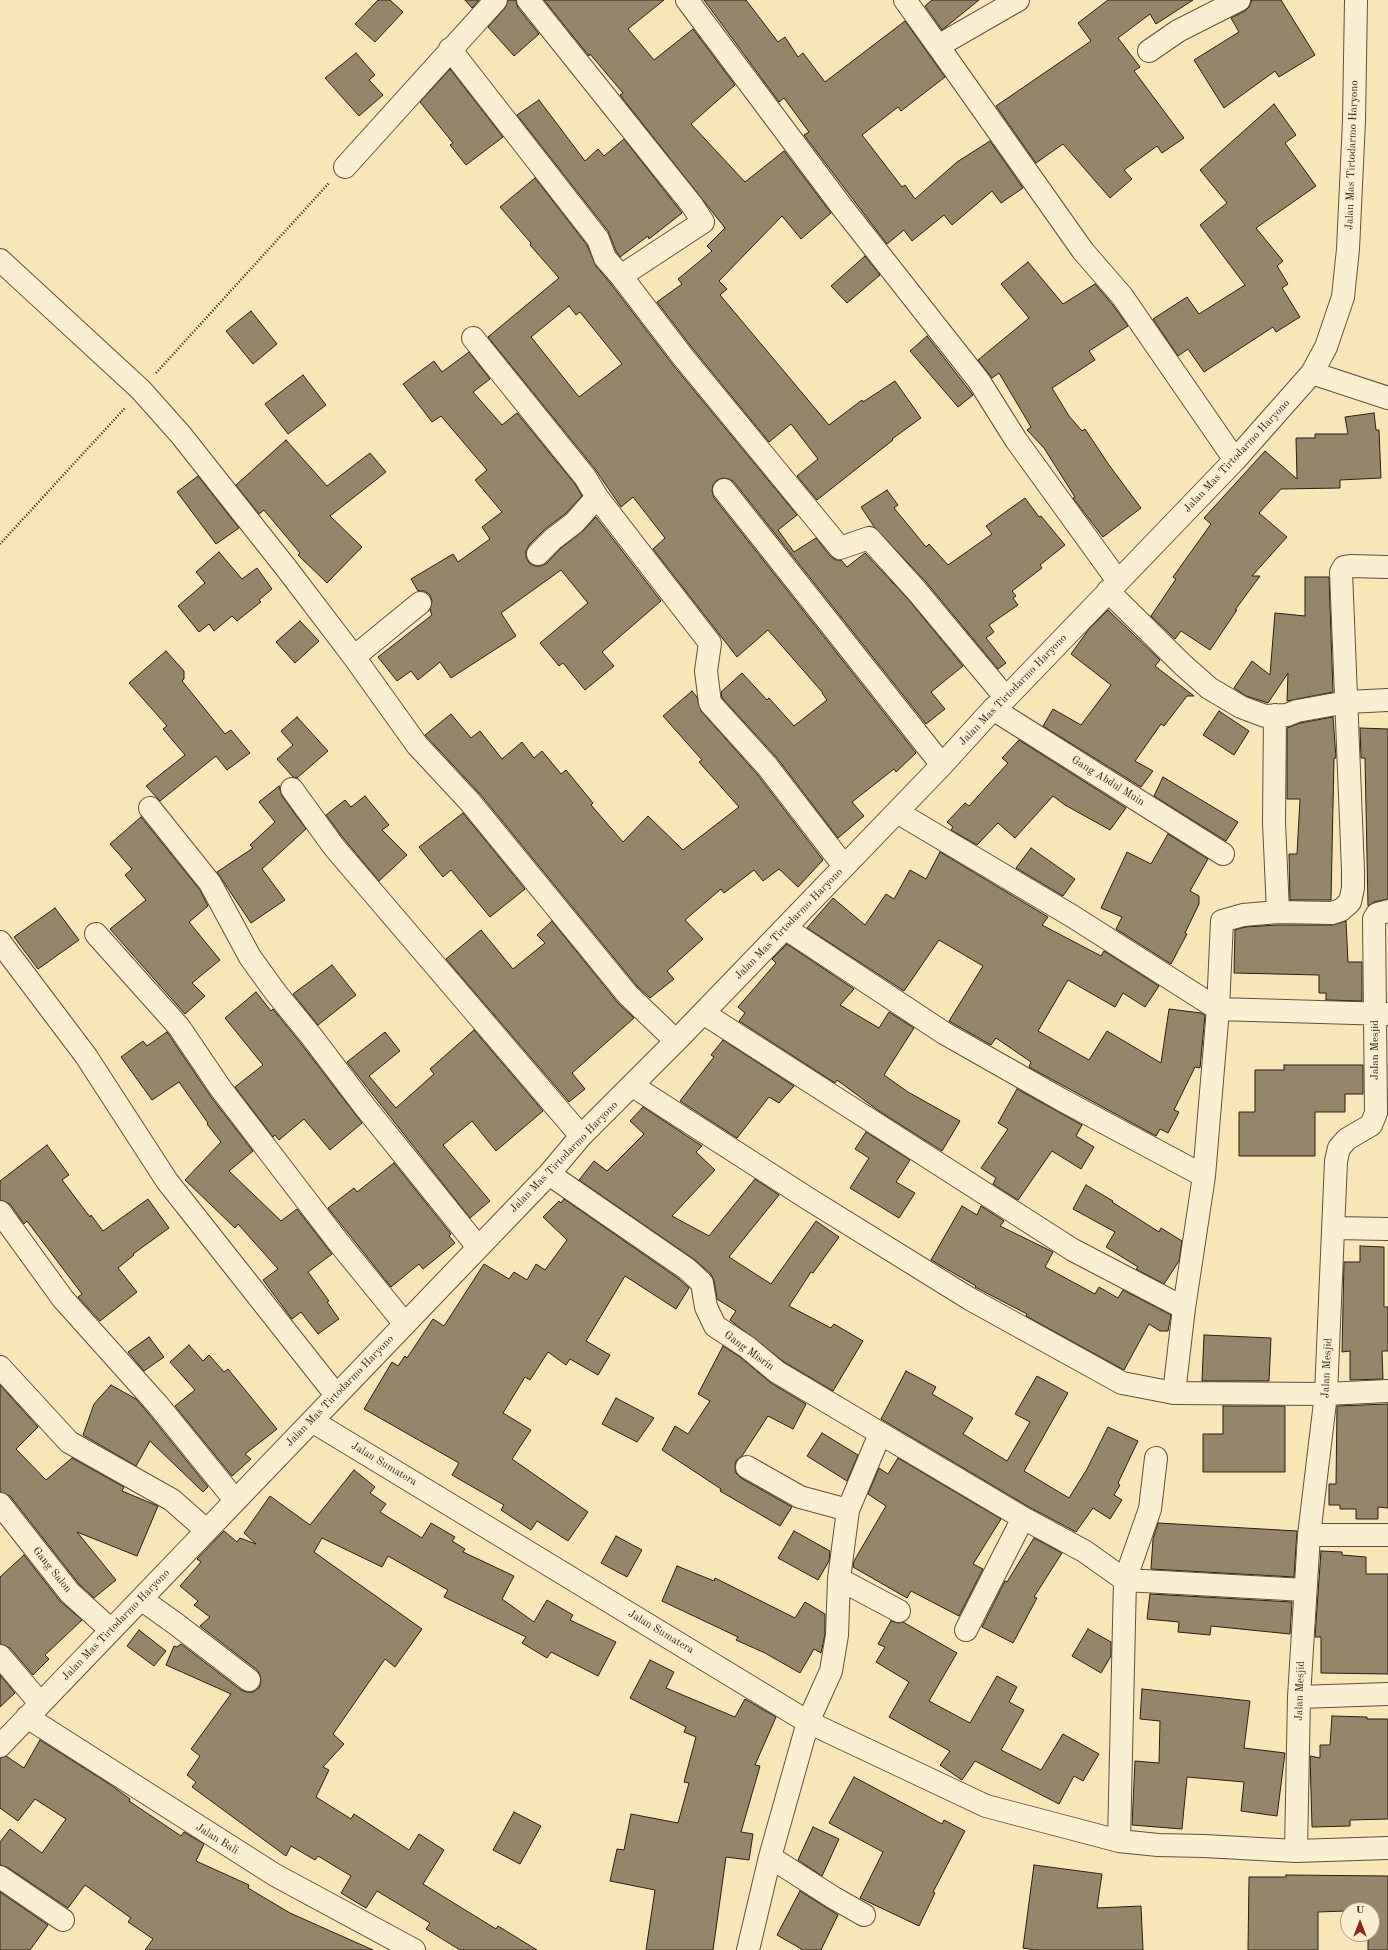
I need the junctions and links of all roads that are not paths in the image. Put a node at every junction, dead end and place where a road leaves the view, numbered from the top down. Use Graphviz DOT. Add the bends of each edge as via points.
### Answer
graph roads {
  1 [pos="496,0"];
  2 [pos="528,0"];
  3 [pos="687,0"];
  4 [pos="905,0"];
  5 [pos="1018,0"];
  6 [pos="1239,0"];
  7 [pos="1356,0"];
  8 [pos="1208,6"];
  9 [pos="938,46"];
  10 [pos="450,49"];
  11 [pos="1149,51"];
  12 [pos="345,167"];
  13 [pos="0,260"];
  14 [pos="621,276"];
  15 [pos="473,338"];
  16 [pos="1312,373"];
  17 [pos="1388,398"];
  18 [pos="1235,460"];
  19 [pos="724,490"];
  20 [pos="597,497"];
  21 [pos="538,554"];
  22 [pos="1388,567"];
  23 [pos="1113,586"];
  24 [pos="420,604"];
  25 [pos="354,657"];
  26 [pos="1388,700"];
  27 [pos="1346,702"];
  28 [pos="999,704"];
  29 [pos="1276,716"];
  30 [pos="942,765"];
  31 [pos="292,789"];
  32 [pos="150,808"];
  33 [pos="897,812"];
  34 [pos="1222,854"];
  35 [pos="844,866"];
  36 [pos="1388,911"];
  37 [pos="1278,912"];
  38 [pos="785,928"];
  39 [pos="96,934"];
  40 [pos="0,942"];
  41 [pos="1218,1009"];
  42 [pos="704,1013"];
  43 [pos="1381,1014"];
  44 [pos="676,1041"];
  45 [pos="633,1086"];
  46 [pos="581,1136"];
  47 [pos="549,1174"];
  48 [pos="1204,1176"];
  49 [pos="0,1212"];
  50 [pos="1334,1228"];
  51 [pos="1388,1229"];
  52 [pos="478,1247"];
  53 [pos="1184,1308"];
  54 [pos="405,1324"];
  55 [pos="0,1367"];
  56 [pos="1388,1391"];
  57 [pos="1174,1393"];
  58 [pos="1326,1394"];
  59 [pos="336,1395"];
  60 [pos="312,1420"];
  61 [pos="880,1434"];
  62 [pos="1156,1458"];
  63 [pos="747,1467"];
  64 [pos="235,1500"];
  65 [pos="0,1504"];
  66 [pos="848,1510"];
  67 [pos="1022,1518"];
  68 [pos="206,1530"];
  69 [pos="1309,1535"];
  70 [pos="1388,1535"];
  71 [pos="839,1580"];
  72 [pos="1125,1580"];
  73 [pos="1306,1590"];
  74 [pos="140,1599"];
  75 [pos="899,1611"];
  76 [pos="111,1630"];
  77 [pos="966,1630"];
  78 [pos="0,1656"];
  79 [pos="249,1680"];
  80 [pos="1388,1694"];
  81 [pos="1299,1697"];
  82 [pos="34,1710"];
  83 [pos="808,1722"];
  84 [pos="0,1746"];
  85 [pos="1120,1841"];
  86 [pos="1388,1848"];
  87 [pos="1296,1851"];
  88 [pos="770,1857"];
  89 [pos="0,1877"];
  90 [pos="864,1915"];
  91 [pos="63,1920"];
  92 [pos="414,1950"];
  93 [pos="749,1950"];
  1 -- 10 [label="street"];
  2 -- 14 [label="street" via="703,222"];
  3 -- 23 [label="street" via="847,213 979,381"];
  4 -- 9 [label="street"];
  5 -- 9 [label="street"];
  6 -- 8 [label="street"];
  7 -- 16 [label="street, Jalan Mas Tirtodarmo Haryono" via="1350,204 1343,297 1326,347"];
  8 -- 11 [label="street"];
  9 -- 18 [label="street" via="1083,251 1122,296"];
  10 -- 12 [label="street"];
  10 -- 14 [label="street" via="598,238 605,258"];
  13 -- 25 [label="street" via="140,390 181,435"];
  14 -- 28 [label="street, Gang Abdul Muin" via="688,364 840,548 869,538 916,590"];
  15 -- 20 [label="street" via="585,477"];
  16 -- 17 [label="street"];
  16 -- 18 [label="street, Jalan Mas Tirtodarmo Haryono"];
  18 -- 23 [label="street, Jalan Mas Tirtodarmo Haryono"];
  19 -- 30 [label="street"];
  20 -- 21 [label="street" via="574,523"];
  20 -- 35 [label="street" via="710,643 706,670 710,703 767,766"];
  22 -- 27 [label="street" via="1350,566 1344,567 1341,572"];
  23 -- 28 [label="street, Jalan Mas Tirtodarmo Haryono"];
  23 -- 29 [label="street" via="1183,665 1209,688 1241,707 1265,716"];
  24 -- 25 [label="street"];
  25 -- 44 [label="street" via="417,745 470,802 628,995"];
  26 -- 27 [label="street"];
  27 -- 29 [label="street" via="1297,711 1287,716"];
  27 -- 37 [label="street" via="1353,882 1350,902 1341,910 1332,913"];
  28 -- 30 [label="street, Jalan Mas Tirtodarmo Haryono"];
  28 -- 34 [label="street, Gang Abdul Muin"];
  29 -- 37 [label="street" via="1274,823"];
  30 -- 33 [label="street, Jalan Mas Tirtodarmo Haryono"];
  31 -- 46 [label="street" via="334,847"];
  32 -- 52 [label="street" via="210,883 250,957 276,993"];
  33 -- 35 [label="street, Jalan Mas Tirtodarmo Haryono"];
  33 -- 41 [label="street" via="1072,916"];
  35 -- 38 [label="street, Jalan Mas Tirtodarmo Haryono"];
  36 -- 43 [label="street, Jalan Mesjid" via="1377,914 1374,919"];
  37 -- 41 [label="street" via="1244,914 1222,921"];
  38 -- 42 [label="street, Jalan Mas Tirtodarmo Haryono"];
  38 -- 48 [label="street" via="944,1033"];
  39 -- 54 [label="street" via="179,1026 225,1095 334,1237"];
  40 -- 59 [label="street" via="86,1056 167,1181"];
  41 -- 43 [label="street"];
  41 -- 48 [label="street"];
  42 -- 44 [label="street, Jalan Mas Tirtodarmo Haryono"];
  42 -- 53 [label="street" via="1073,1250"];
  43 -- 50 [label="street, Jalan Mesjid" via="1376,1113 1371,1125 1347,1139 1339,1148 1336,1161"];
  44 -- 45 [label="street, Jalan Mas Tirtodarmo Haryono"];
  45 -- 46 [label="street, Jalan Mas Tirtodarmo Haryono"];
  45 -- 57 [label="street" via="970,1299 1122,1383"];
  46 -- 47 [label="street, Jalan Mas Tirtodarmo Haryono"];
  47 -- 52 [label="street, Jalan Mas Tirtodarmo Haryono"];
  47 -- 61 [label="street, Gang Misrin" via="688,1269 702,1283 706,1307 715,1326 747,1347 777,1372"];
  48 -- 53 [label="street"];
  49 -- 64 [label="street" via="63,1299 158,1405"];
  50 -- 51 [label="street"];
  50 -- 58 [label="street, Jalan Mesjid"];
  52 -- 54 [label="street, Jalan Mas Tirtodarmo Haryono"];
  53 -- 57 [label="street"];
  54 -- 59 [label="street, Jalan Mas Tirtodarmo Haryono"];
  55 -- 68 [label="street" via="69,1442 172,1500"];
  56 -- 58 [label="street"];
  57 -- 58 [label="street"];
  58 -- 69 [label="street, Jalan Mesjid"];
  59 -- 60 [label="street, Jalan Mas Tirtodarmo Haryono"];
  60 -- 64 [label="street, Jalan Mas Tirtodarmo Haryono"];
  60 -- 83 [label="street, Jalan Sumatera"];
  61 -- 66 [label="street"];
  61 -- 67 [label="street, Gang Misrin"];
  62 -- 72 [label="street" via="1150,1509"];
  63 -- 66 [label="street" via="800,1496"];
  64 -- 68 [label="street, Jalan Mas Tirtodarmo Haryono"];
  65 -- 76 [label="street, Gang Salon" via="70,1593"];
  66 -- 71 [label="street"];
  67 -- 72 [label="street, Gang Misrin" via="1084,1551"];
  67 -- 77 [label="street"];
  68 -- 74 [label="street, Jalan Mas Tirtodarmo Haryono"];
  69 -- 70 [label="street"];
  69 -- 73 [label="street, Jalan Mesjid"];
  71 -- 75 [label="street"];
  71 -- 83 [label="street" via="837,1635 831,1672"];
  72 -- 73 [label="street"];
  72 -- 85 [label="street"];
  73 -- 81 [label="street, Jalan Mesjid"];
  74 -- 76 [label="street, Jalan Mas Tirtodarmo Haryono"];
  74 -- 79 [label="street"];
  76 -- 82 [label="street, Jalan Mas Tirtodarmo Haryono"];
  78 -- 82 [label="street, Jalan Bali"];
  80 -- 81 [label="street"];
  81 -- 87 [label="street, Jalan Mesjid"];
  82 -- 84 [label="street, Jalan Mas Tirtodarmo Haryono"];
  82 -- 92 [label="street, Jalan Bali" via="275,1875"];
  83 -- 85 [label="street, Jalan Sumatera" via="986,1806"];
  83 -- 88 [label="street"];
  85 -- 87 [label="street, Jalan Sumatera"];
  86 -- 87 [label="street, Jalan Sumatera"];
  88 -- 90 [label="street"];
  88 -- 93 [label="street"];
  89 -- 91 [label="street"];
}
